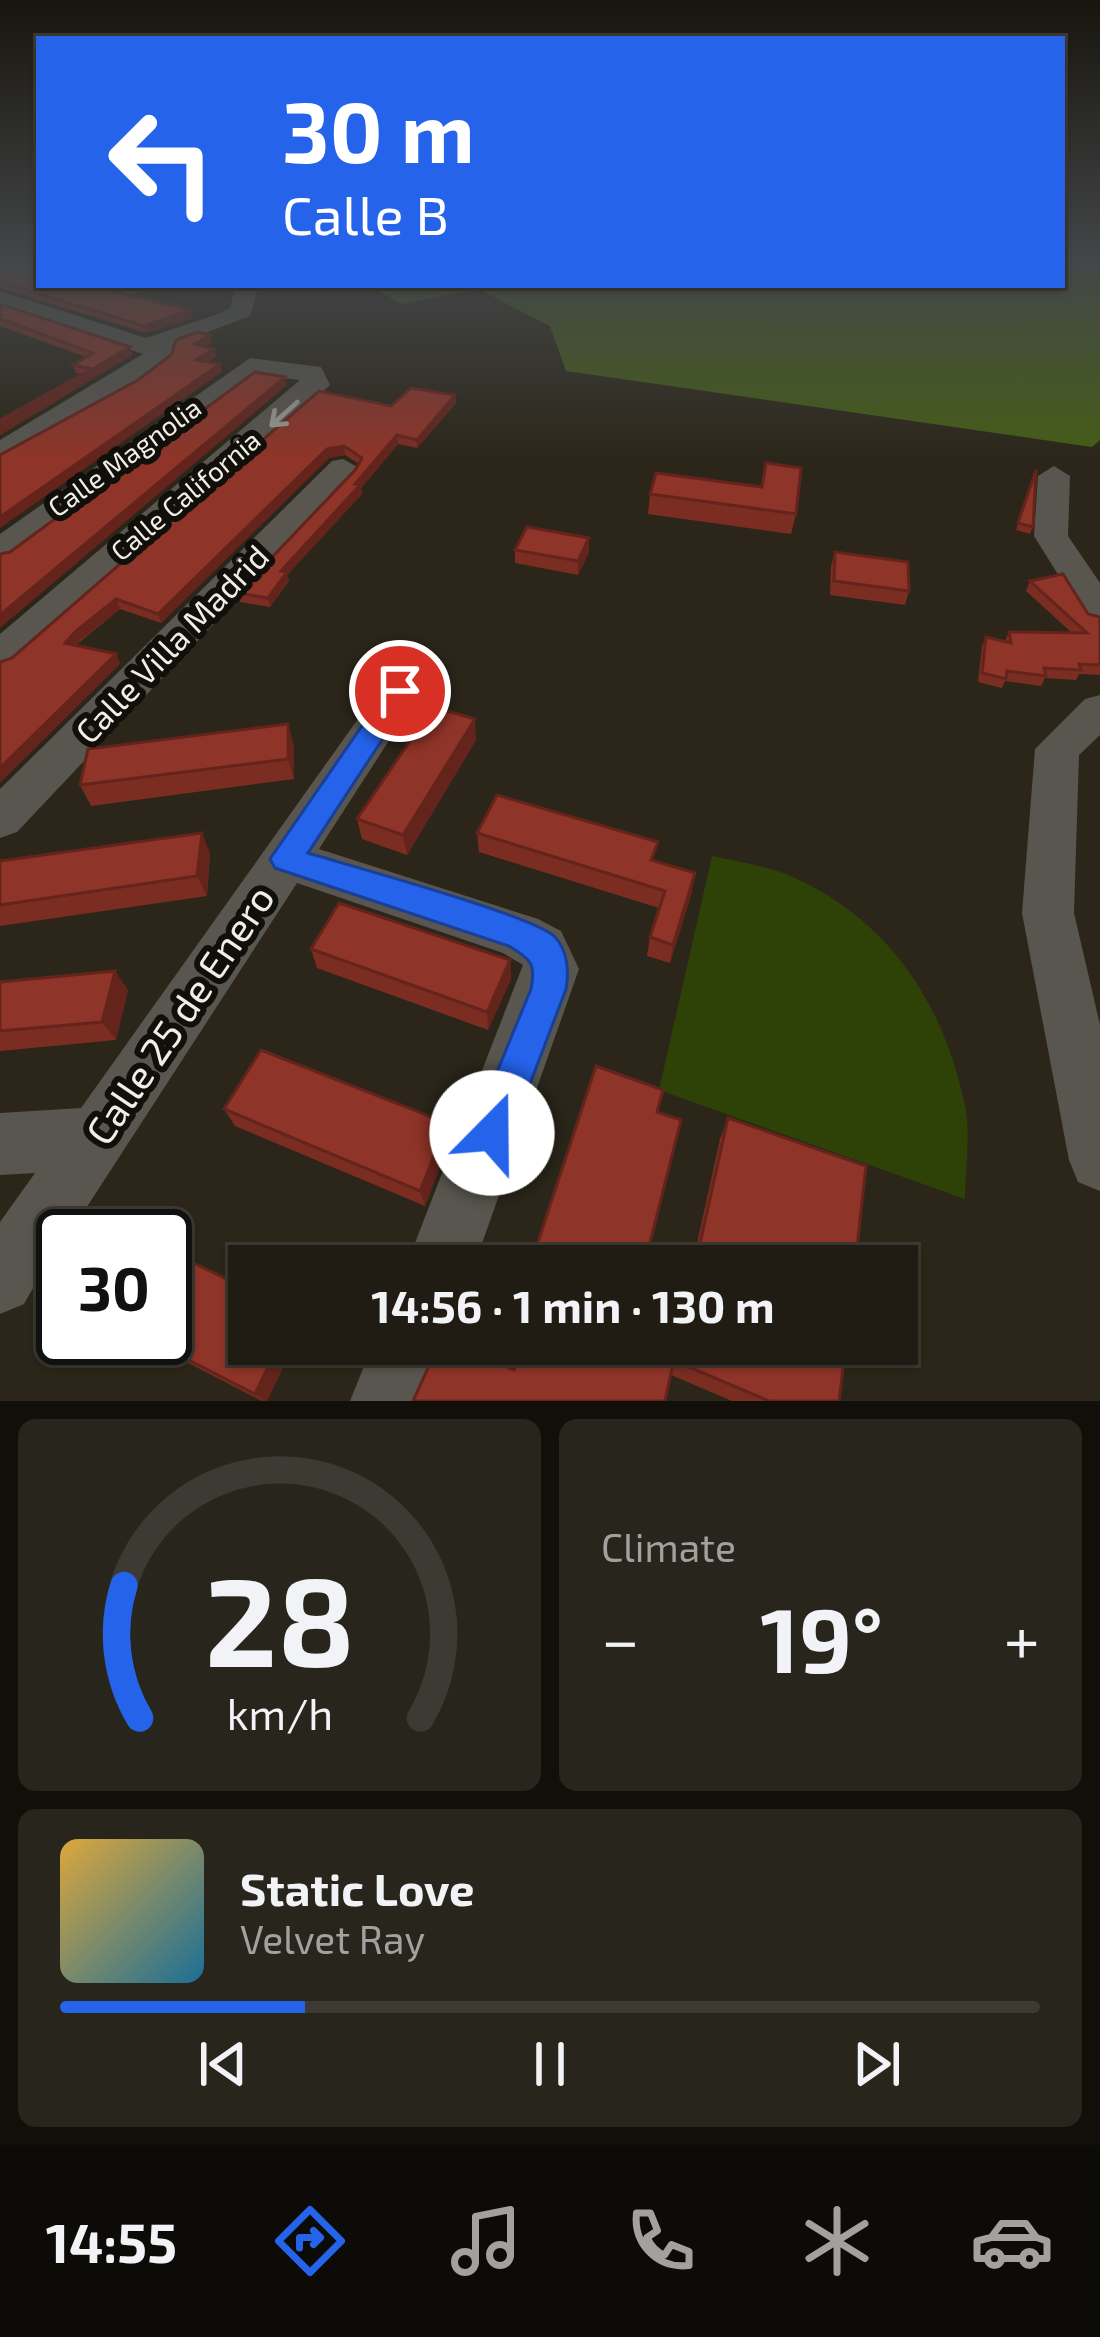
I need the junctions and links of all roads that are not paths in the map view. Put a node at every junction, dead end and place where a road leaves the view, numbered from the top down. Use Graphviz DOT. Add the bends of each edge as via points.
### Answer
graph roads {
  1 [pos="99,330"];
  2 [pos="201,330"];
  3 [pos="156,349"];
  4 [pos="250,366"];
  5 [pos="0,453"];
  6 [pos="343,468"];
  7 [pos="1054,476"];
  8 [pos="0,550"];
  9 [pos="1100,612"];
  10 [pos="0,655"];
  11 [pos="400,691"];
  12 [pos="1100,710"];
  13 [pos="0,819"];
  14 [pos="286,859"];
  15 [pos="95,1138"];
  16 [pos="0,1144"];
  17 [pos="1100,1160"];
  18 [pos="448,1245"];
  19 [pos="0,1280"];
  20 [pos="401,1365"];
  21 [pos="387,1401"];
  1 -- 3 [label="street"];
  2 -- 3 [label="street" via="176,334"];
  3 -- 5 [label="street" via="128,379"];
  4 -- 8 [label="street, Calle Magnolia"];
  4 -- 10 [label="street, Calle California, one-way" via="311,373 316,385"];
  6 -- 13 [label="street, Calle Villa Madrid"];
  7 -- 9 [label="street" via="1051,536"];
  11 -- 14 [label="street, Calle 25 de Enero"];
  12 -- 17 [label="street" via="1057,749 1048,913"];
  14 -- 15 [label="street, Calle 25 de Enero"];
  14 -- 18 [label="street" via="519,935 542,948 552,969"];
  15 -- 16 [label="street"];
  15 -- 19 [label="street, Calle 25 de Enero"];
  20 -- 21 [label="street"];
}
